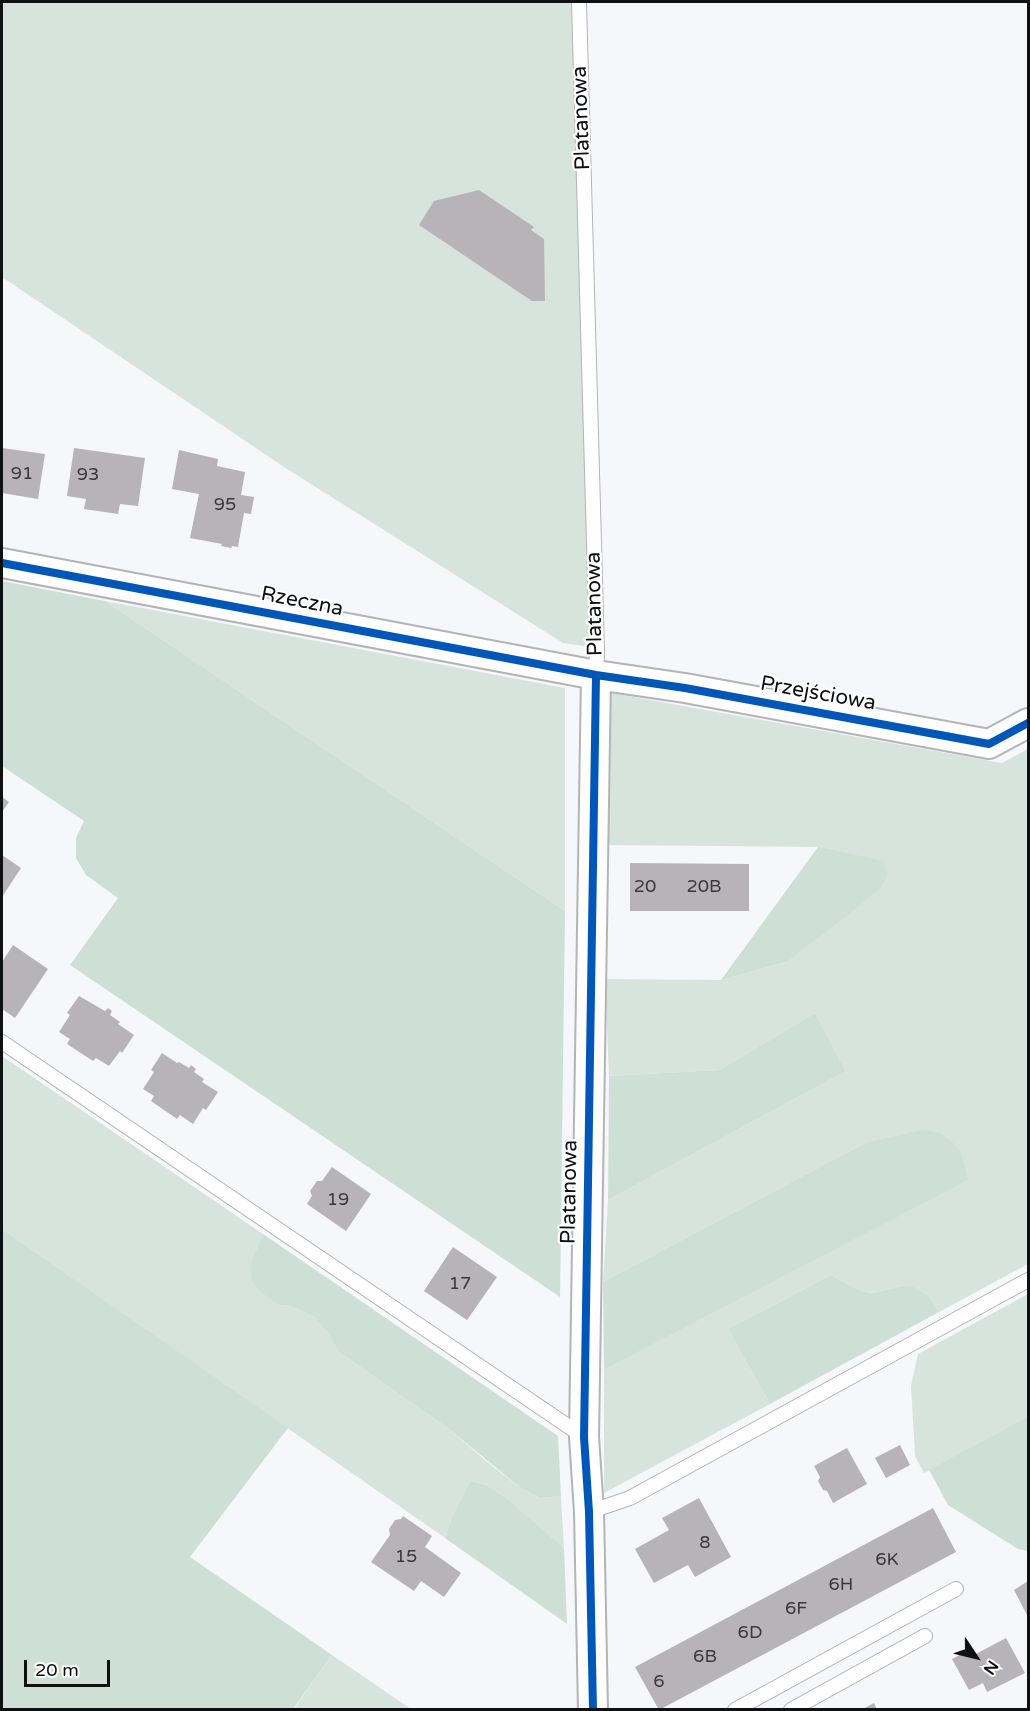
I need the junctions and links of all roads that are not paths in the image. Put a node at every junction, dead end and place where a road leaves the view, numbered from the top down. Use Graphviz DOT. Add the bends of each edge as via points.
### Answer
graph roads {
  1 [pos="579,2"];
  2 [pos="2,563"];
  3 [pos="596,675"];
  4 [pos="1029,723"];
  5 [pos="2,1042"];
  6 [pos="1029,1280"];
  7 [pos="584,1437"];
  8 [pos="589,1512"];
  9 [pos="956,1589"];
  10 [pos="925,1636"];
  11 [pos="593,1710"];
  12 [pos="735,1710"];
  13 [pos="791,1710"];
  1 -- 3 [label="lane, Platanowa"];
  2 -- 3 [label="street, Rzeczna"];
  3 -- 4 [label="street, Przejściowa" via="989,744"];
  3 -- 7 [label="street, Platanowa"];
  5 -- 7 [label="lane"];
  6 -- 8 [label="lane" via="630,1498"];
  7 -- 8 [label="street, Platanowa"];
  8 -- 11 [label="street, Platanowa"];
  9 -- 12 [label="lane"];
  10 -- 13 [label="lane"];
}
